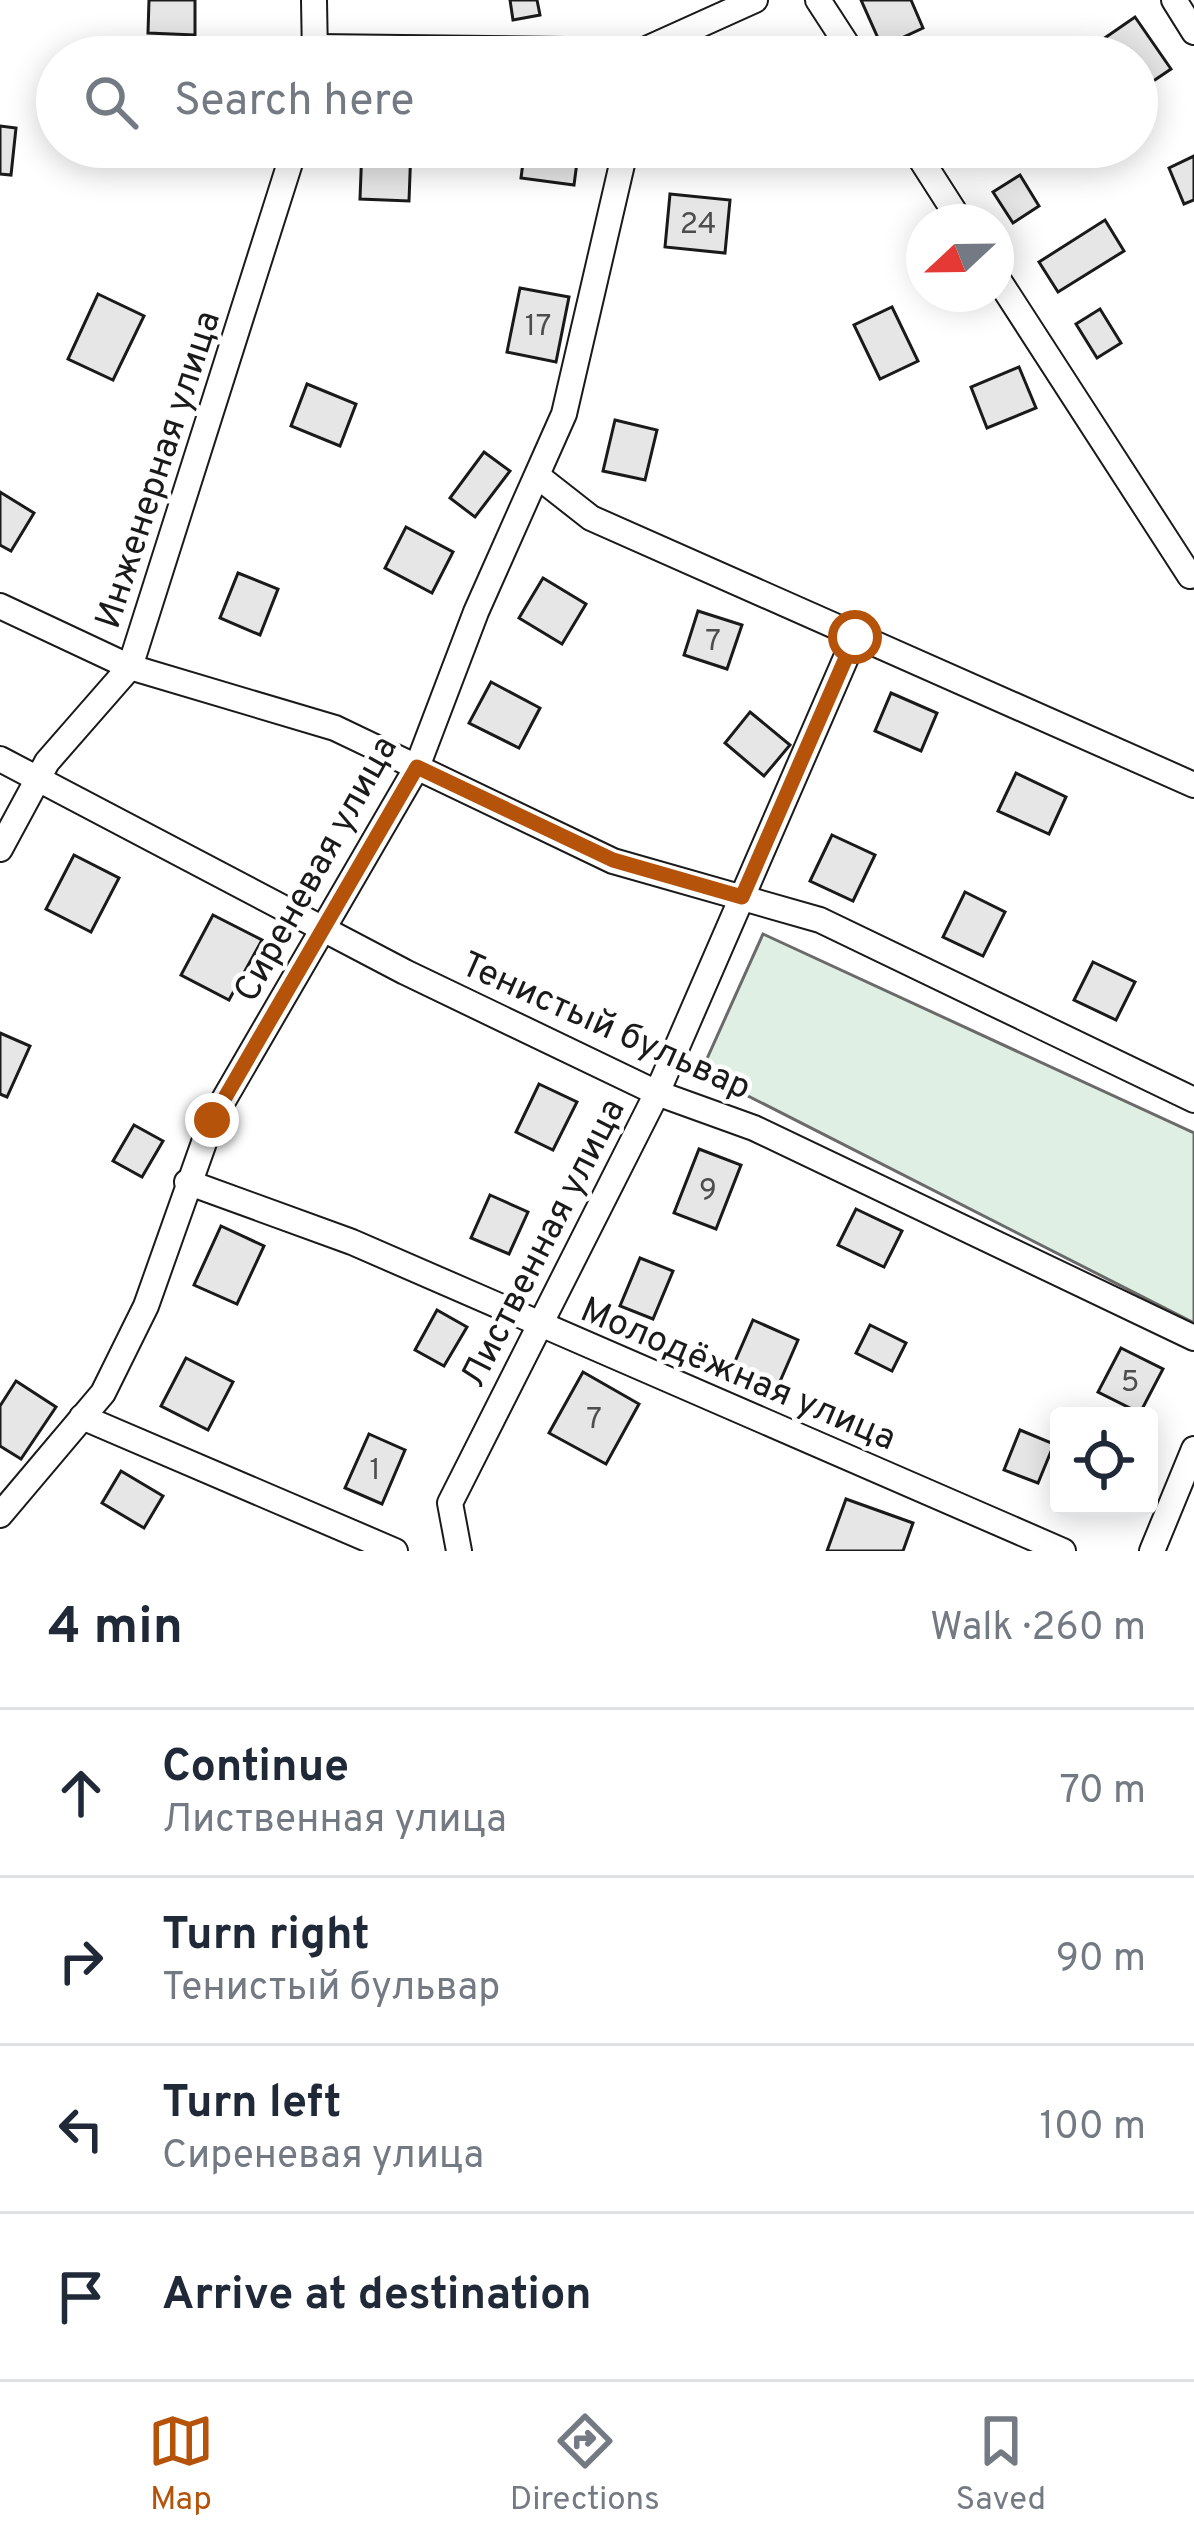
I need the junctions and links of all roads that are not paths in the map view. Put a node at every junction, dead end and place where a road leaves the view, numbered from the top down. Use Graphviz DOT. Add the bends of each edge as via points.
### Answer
graph roads {
  1 [pos="314,0"];
  2 [pos="755,0"];
  3 [pos="818,0"];
  4 [pos="1174,0"];
  5 [pos="1194,32"];
  6 [pos="315,36"];
  7 [pos="679,36"];
  8 [pos="841,36"];
  9 [pos="288,168"];
  10 [pos="621,168"];
  11 [pos="927,168"];
  12 [pos="950,204"];
  13 [pos="1014,303"];
  14 [pos="540,478"];
  15 [pos="1190,576"];
  16 [pos="0,606"];
  17 [pos="855,637"];
  18 [pos="130,667"];
  19 [pos="0,759"];
  20 [pos="417,767"];
  21 [pos="38,778"];
  22 [pos="1194,785"];
  23 [pos="0,848"];
  24 [pos="742,897"];
  25 [pos="322,928"];
  26 [pos="657,1093"];
  27 [pos="1194,1100"];
  28 [pos="187,1182"];
  29 [pos="538,1327"];
  30 [pos="1194,1338"];
  31 [pos="82,1418"];
  32 [pos="1194,1449"];
  33 [pos="0,1515"];
  34 [pos="395,1551"];
  35 [pos="459,1551"];
  36 [pos="1063,1551"];
  37 [pos="1153,1551"];
  1 -- 6 [label="street"];
  2 -- 7 [label="street"];
  3 -- 8 [label="street"];
  4 -- 5 [label="street"];
  9 -- 18 [label="street, Инженерная улица"];
  10 -- 14 [label="street, Сиреневая улица" via="565,414"];
  11 -- 12 [label="street"];
  13 -- 15 [label="street"];
  14 -- 17 [label="street" via="591,518"];
  14 -- 20 [label="street, Сиреневая улица" via="476,612"];
  16 -- 18 [label="street"];
  17 -- 22 [label="street"];
  17 -- 24 [label="street, Лиственная улица"];
  18 -- 20 [label="street" via="335,728"];
  18 -- 21 [label="street, Инженерная улица"];
  19 -- 21 [label="street, Тенистый бульвар"];
  20 -- 24 [label="street" via="613,860"];
  20 -- 25 [label="street, Сиреневая улица"];
  21 -- 23 [label="street, Инженерная улица"];
  21 -- 25 [label="street, Тенистый бульвар"];
  24 -- 26 [label="street, Лиственная улица"];
  24 -- 27 [label="street" via="820,920"];
  25 -- 26 [label="street, Тенистый бульвар"];
  25 -- 28 [label="street, Сиреневая улица" via="212,1120"];
  26 -- 29 [label="street, Лиственная улица"];
  26 -- 30 [label="street, Тенистый бульвар" via="754,1129"];
  28 -- 29 [label="street, Молодёжная улица" via="352,1242"];
  28 -- 31 [label="street, Сиреневая улица" via="146,1306"];
  29 -- 35 [label="street, Лиственная улица" via="450,1503"];
  29 -- 36 [label="street, Молодёжная улица"];
  31 -- 33 [label="street, Сиреневая улица"];
  31 -- 34 [label="street"];
  32 -- 37 [label="street"];
}
